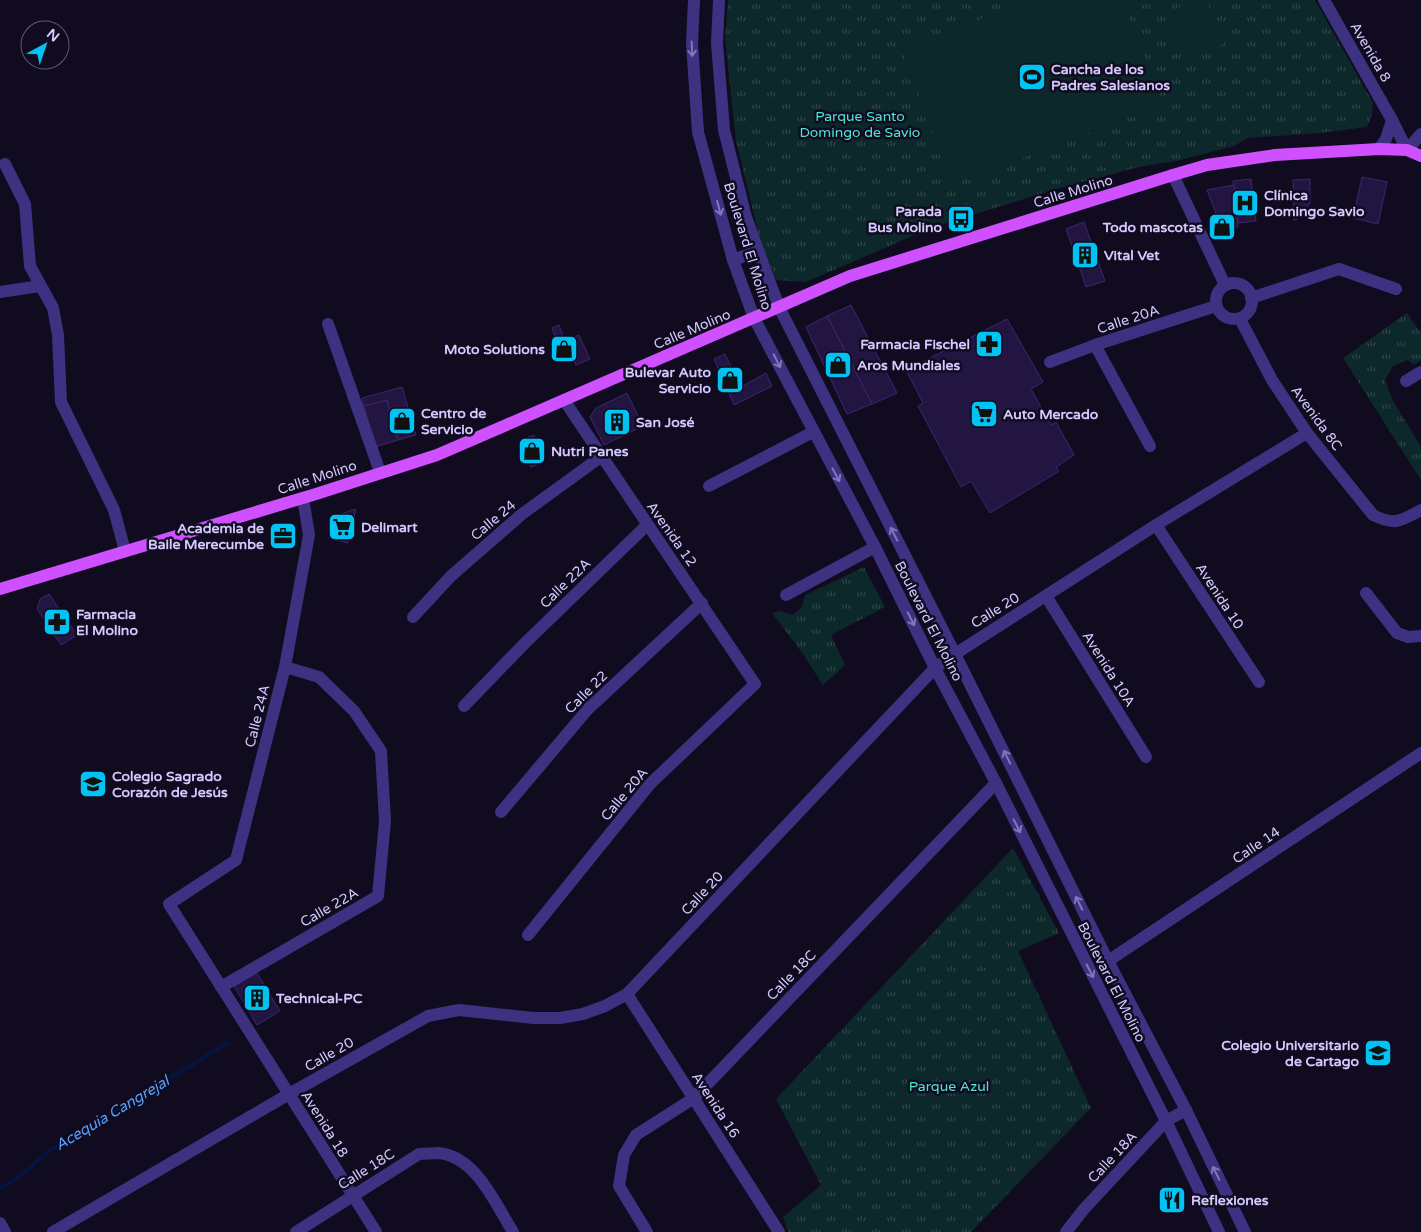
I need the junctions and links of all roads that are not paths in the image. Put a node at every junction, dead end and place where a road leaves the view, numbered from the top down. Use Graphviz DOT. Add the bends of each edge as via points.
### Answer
graph roads {
  1 [pos="694,0"];
  2 [pos="719,0"];
  3 [pos="1324,0"];
  4 [pos="1392,120"];
  5 [pos="1421,134"];
  6 [pos="1379,149"];
  7 [pos="1407,150"];
  8 [pos="1421,156"];
  9 [pos="5,164"];
  10 [pos="1173,175"];
  11 [pos="758,251"];
  12 [pos="733,260"];
  13 [pos="1225,285"];
  14 [pos="40,286"];
  15 [pos="1396,289"];
  16 [pos="0,292"];
  17 [pos="1252,298"];
  18 [pos="1216,306"];
  19 [pos="779,308"];
  20 [pos="754,318"];
  21 [pos="1240,319"];
  22 [pos="328,324"];
  23 [pos="1095,345"];
  24 [pos="1050,362"];
  25 [pos="1421,372"];
  26 [pos="1406,381"];
  27 [pos="564,400"];
  28 [pos="813,432"];
  29 [pos="1307,433"];
  30 [pos="1150,446"];
  31 [pos="602,456"];
  32 [pos="380,472"];
  33 [pos="710,486"];
  34 [pos="303,498"];
  35 [pos="1421,510"];
  36 [pos="647,525"];
  37 [pos="1156,525"];
  38 [pos="875,547"];
  39 [pos="125,551"];
  40 [pos="0,589"];
  41 [pos="1366,593"];
  42 [pos="786,595"];
  43 [pos="1046,596"];
  44 [pos="702,603"];
  45 [pos="413,617"];
  46 [pos="1421,636"];
  47 [pos="955,654"];
  48 [pos="285,667"];
  49 [pos="935,668"];
  50 [pos="1259,682"];
  51 [pos="755,684"];
  52 [pos="464,706"];
  53 [pos="1421,753"];
  54 [pos="1146,757"];
  55 [pos="996,783"];
  56 [pos="502,812"];
  57 [pos="169,904"];
  58 [pos="528,935"];
  59 [pos="1108,961"];
  60 [pos="221,987"];
  61 [pos="627,994"];
  62 [pos="289,1094"];
  63 [pos="694,1098"];
  64 [pos="1186,1110"];
  65 [pos="1166,1121"];
  66 [pos="353,1195"];
  67 [pos="0,1223"];
  68 [pos="5,1232"];
  69 [pos="53,1232"];
  70 [pos="296,1232"];
  71 [pos="376,1232"];
  72 [pos="513,1232"];
  73 [pos="647,1232"];
  74 [pos="779,1232"];
  75 [pos="1066,1232"];
  76 [pos="1219,1232"];
  77 [pos="1245,1232"];
  1 -- 12 [label="street, Boulevard El Molino, one-way" via="692,42 698,132"];
  2 -- 11 [label="street, Boulevard El Molino" via="717,43 724,130"];
  3 -- 4 [label="street, Avenida 8"];
  4 -- 6 [label="street" via="1391,129"];
  4 -- 7 [label="street, Avenida 8"];
  5 -- 7 [label="street"];
  6 -- 7 [label="main road, Calle Molino"];
  6 -- 10 [label="main road, Calle Molino" via="1275,155 1207,165"];
  7 -- 8 [label="main road"];
  9 -- 14 [label="street" via="25,204 30,266"];
  10 -- 13 [label="street"];
  10 -- 19 [label="main road, Calle Molino" via="850,276"];
  11 -- 12 [label="street"];
  11 -- 19 [label="street, Boulevard El Molino"];
  12 -- 20 [label="street, Boulevard El Molino"];
  13 -- 17 [label="street" via="1241,285"];
  13 -- 18 [label="street" via="1217,294"];
  14 -- 16 [label="street"];
  14 -- 39 [label="street" via="53,308 58,335 61,402 114,510"];
  15 -- 17 [label="street" via="1339,269"];
  17 -- 21 [label="street" via="1247,314"];
  18 -- 21 [label="street" via="1221,315"];
  18 -- 23 [label="street, Calle 20A"];
  19 -- 20 [label="main road, Calle Molino"];
  47 -- 19 [label="street, Boulevard El Molino, one-way"];
  20 -- 27 [label="main road, Calle Molino"];
  20 -- 28 [label="street, Boulevard El Molino, one-way"];
  21 -- 29 [label="street, Avenida 8C" via="1272,380"];
  22 -- 32 [label="street"];
  23 -- 24 [label="street, Calle 20A"];
  23 -- 30 [label="street"];
  25 -- 26 [label="street"];
  27 -- 31 [label="street, Avenida 12"];
  27 -- 32 [label="main road, Calle Molino" via="437,455"];
  28 -- 33 [label="street"];
  28 -- 38 [label="street, Boulevard El Molino, one-way"];
  29 -- 35 [label="street, Avenida 8C" via="1373,515 1386,522 1402,521"];
  29 -- 37 [label="street, Calle 20"];
  31 -- 36 [label="street, Avenida 12"];
  31 -- 45 [label="street, Calle 24" via="522,514 451,576"];
  32 -- 34 [label="main road, Calle Molino"];
  34 -- 39 [label="main road, Calle Molino"];
  34 -- 48 [label="street, Calle 24A" via="309,534"];
  36 -- 44 [label="street, Avenida 12"];
  36 -- 52 [label="street, Calle 22A"];
  37 -- 43 [label="street, Calle 20"];
  37 -- 50 [label="street, Avenida 10"];
  38 -- 42 [label="street"];
  38 -- 49 [label="street, Boulevard El Molino, one-way"];
  39 -- 40 [label="main road, Calle Molino"];
  41 -- 46 [label="street" via="1397,633 1408,637"];
  43 -- 47 [label="street, Calle 20"];
  43 -- 54 [label="street, Avenida 10A"];
  44 -- 51 [label="street, Avenida 12"];
  44 -- 56 [label="street, Calle 22" via="588,708"];
  47 -- 49 [label="street, Calle 20"];
  59 -- 47 [label="street, Boulevard El Molino, one-way"];
  48 -- 57 [label="street, Calle 24A" via="236,860"];
  48 -- 60 [label="street, Calle 22A" via="319,677 354,711 381,751 385,821 378,896"];
  49 -- 55 [label="street, Boulevard El Molino"];
  49 -- 61 [label="street, Calle 20"];
  51 -- 58 [label="street, Calle 20A" via="650,784"];
  53 -- 59 [label="street, Calle 14"];
  55 -- 63 [label="street, Calle 18C"];
  55 -- 65 [label="street, Boulevard El Molino, one-way"];
  57 -- 60 [label="street, Avenida 18"];
  59 -- 64 [label="street, Boulevard El Molino"];
  60 -- 62 [label="street, Avenida 18"];
  61 -- 62 [label="street, Calle 20" via="583,1014 560,1018 459,1010 428,1016"];
  61 -- 63 [label="street, Avenida 16"];
  62 -- 66 [label="street, Avenida 18"];
  62 -- 69 [label="street, Calle 20"];
  63 -- 73 [label="street, Calle 18C" via="636,1135 624,1155 619,1186"];
  63 -- 74 [label="street, Avenida 16"];
  64 -- 65 [label="street, Calle 18A"];
  77 -- 64 [label="street, Boulevard El Molino, one-way"];
  65 -- 75 [label="street, Calle 18A"];
  65 -- 76 [label="street, Boulevard El Molino"];
  66 -- 70 [label="street, Calle 18C"];
  66 -- 71 [label="street, Avenida 18"];
  66 -- 72 [label="street, Calle 18C" via="419,1154 440,1153 458,1159 475,1171"];
  67 -- 68 [label="street"];
}
